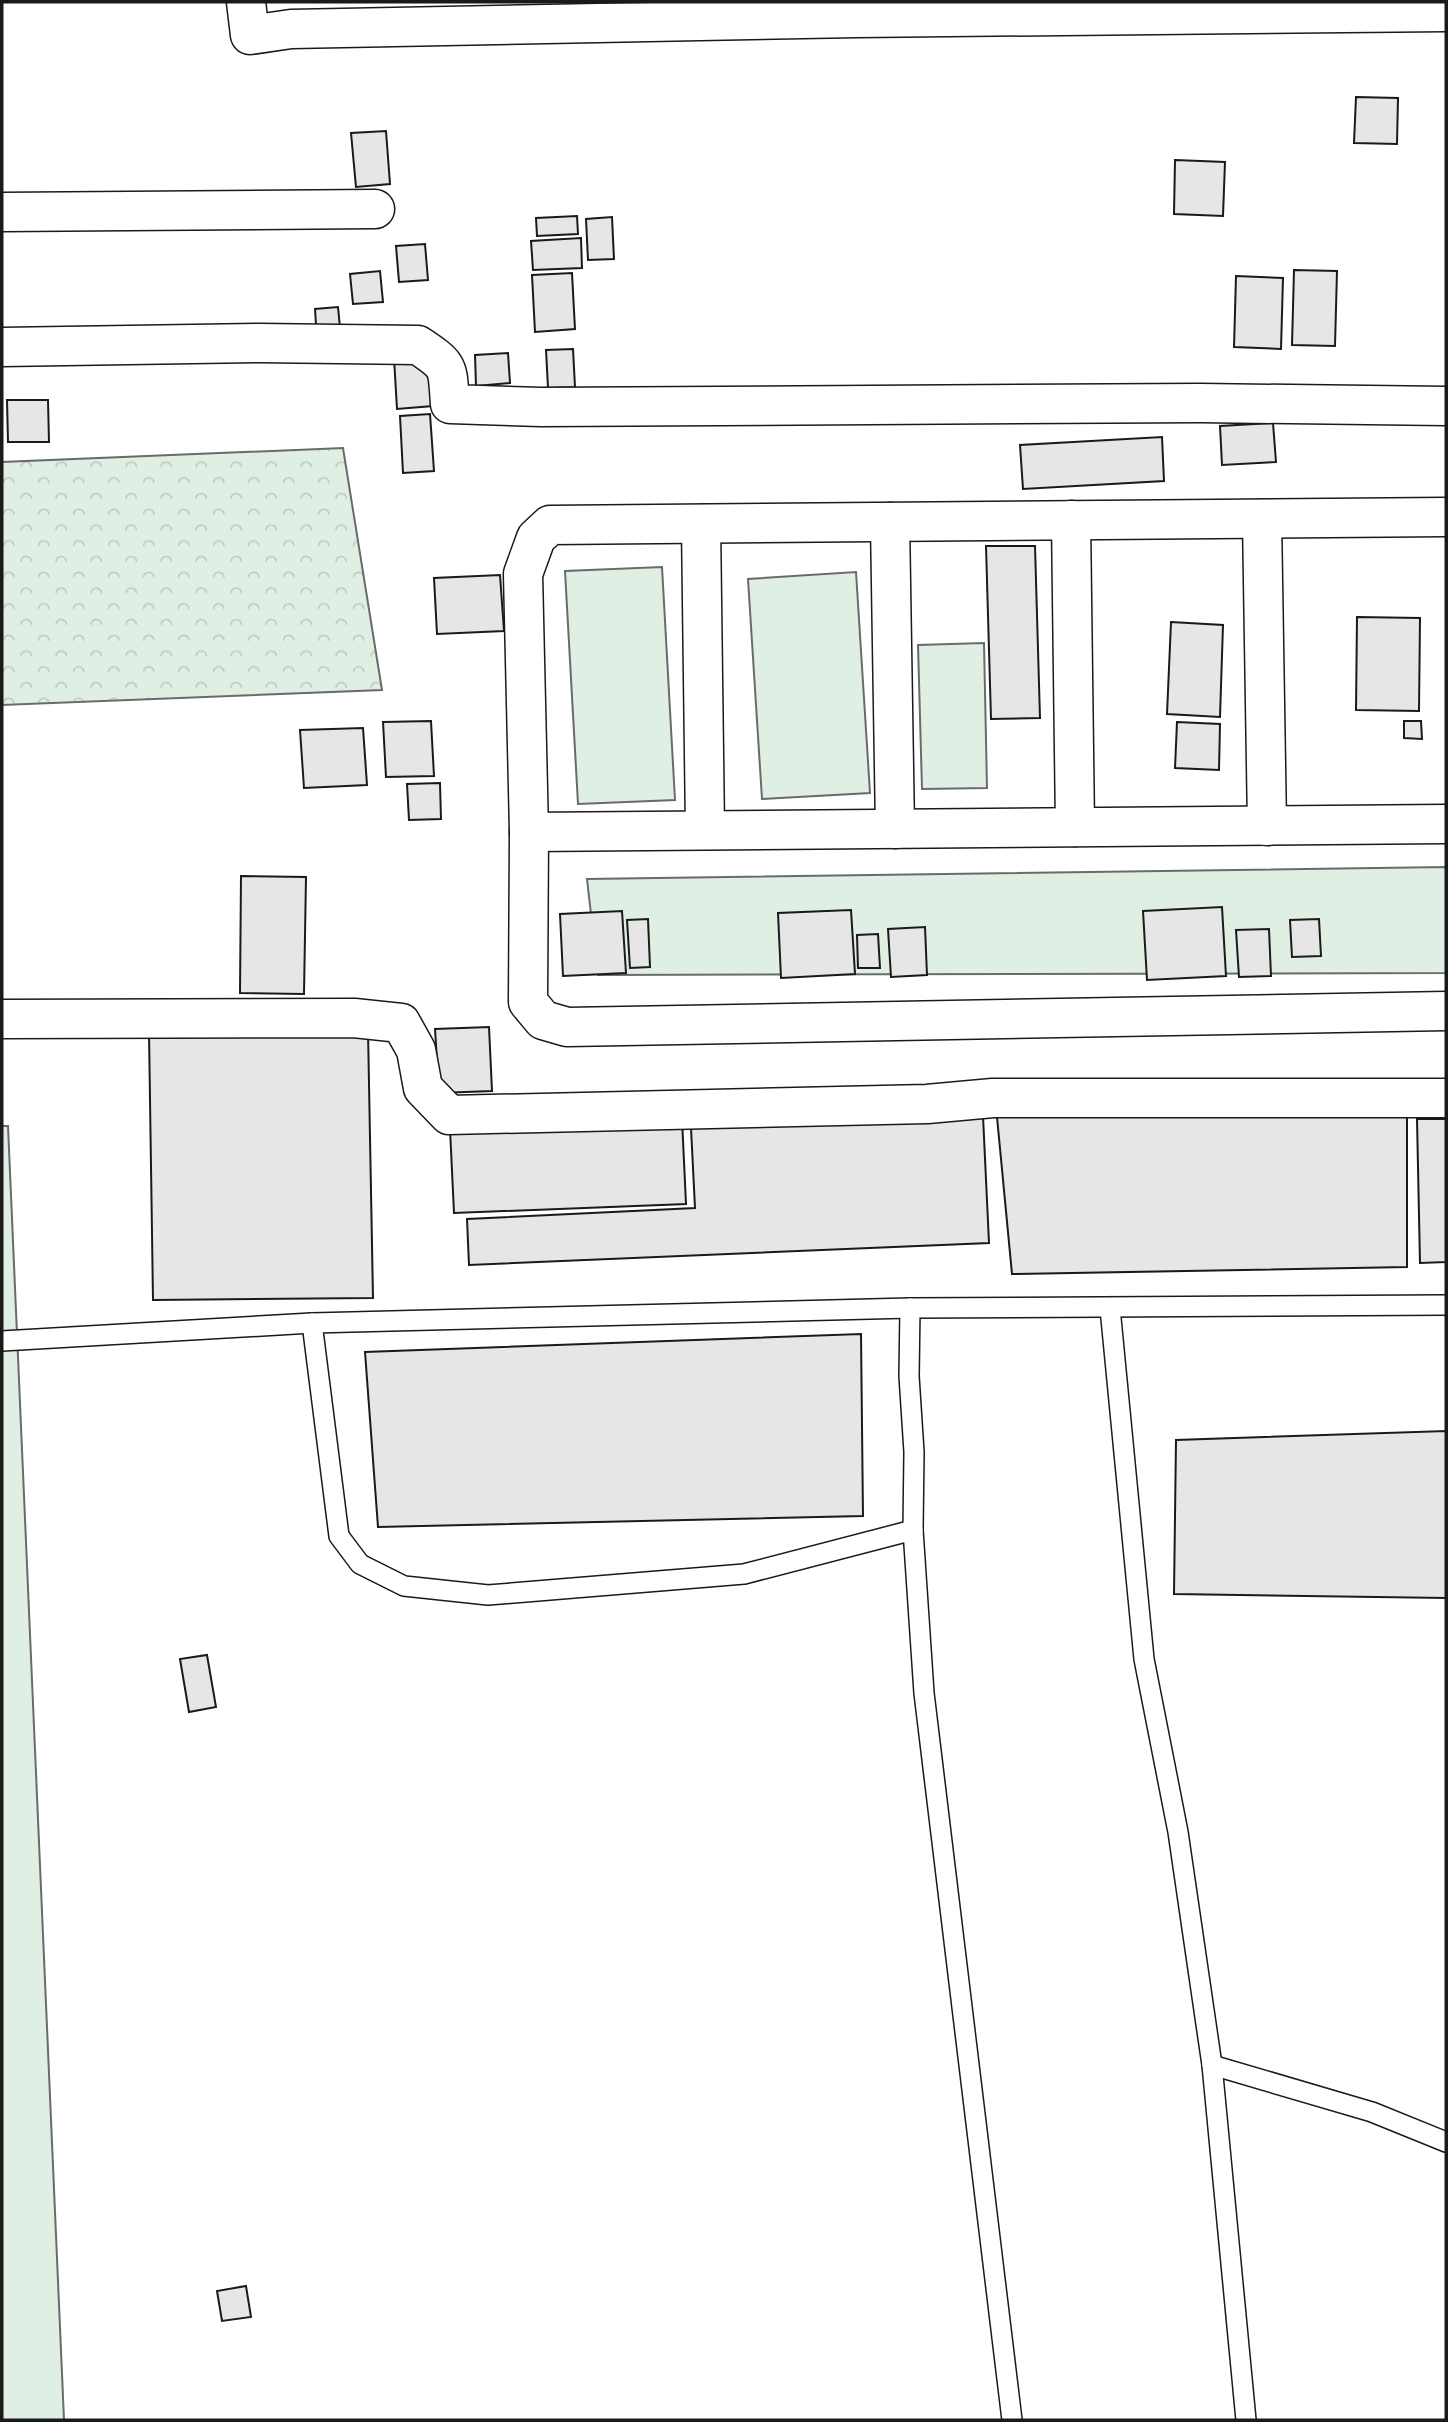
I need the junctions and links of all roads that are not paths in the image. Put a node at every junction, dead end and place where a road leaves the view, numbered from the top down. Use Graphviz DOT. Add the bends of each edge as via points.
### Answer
graph roads {
  1 [pos="246,2"];
  2 [pos="1446,12"];
  3 [pos="375,209"];
  4 [pos="2,212"];
  5 [pos="2,347"];
  6 [pos="1446,405"];
  7 [pos="1446,517"];
  8 [pos="1262,519"];
  9 [pos="1071,520"];
  10 [pos="890,522"];
  11 [pos="701,524"];
  12 [pos="1446,824"];
  13 [pos="1267,826"];
  14 [pos="1075,827"];
  15 [pos="895,829"];
  16 [pos="705,830"];
  17 [pos="529,832"];
  18 [pos="1446,1011"];
  19 [pos="2,1019"];
  20 [pos="1446,1098"];
  21 [pos="1446,1305"];
  22 [pos="910,1308"];
  23 [pos="1110,1308"];
  24 [pos="312,1324"];
  25 [pos="2,1341"];
  26 [pos="914,1530"];
  27 [pos="1212,2065"];
  28 [pos="1446,2142"];
  29 [pos="1012,2420"];
  30 [pos="1246,2420"];
  1 -- 2 [label="street" via="250,35 291,29 802,19"];
  3 -- 4 [label="street"];
  5 -- 6 [label="street" via="418,345 447,369 450,404"];
  7 -- 8 [label="street"];
  8 -- 9 [label="street"];
  8 -- 13 [label="street"];
  9 -- 10 [label="street"];
  9 -- 14 [label="street"];
  10 -- 11 [label="street"];
  10 -- 15 [label="street"];
  11 -- 16 [label="street"];
  11 -- 17 [label="street" via="550,525 536,538 523,574"];
  12 -- 13 [label="street"];
  13 -- 14 [label="street"];
  14 -- 15 [label="street"];
  15 -- 16 [label="street"];
  16 -- 17 [label="street"];
  17 -- 18 [label="street" via="528,1002 543,1020 566,1027"];
  19 -- 20 [label="street" via="354,1018 401,1023 416,1050 424,1088 449,1115 927,1104 993,1098"];
  21 -- 23 [label="lane"];
  22 -- 23 [label="lane"];
  22 -- 24 [label="lane"];
  22 -- 26 [label="lane"];
  23 -- 27 [label="lane" via="1144,1659 1178,1832"];
  24 -- 25 [label="lane"];
  24 -- 26 [label="lane" via="339,1536 360,1564 404,1586 488,1595 744,1574"];
  26 -- 29 [label="lane" via="924,1693"];
  27 -- 28 [label="lane" via="1372,2112"];
  27 -- 30 [label="lane"];
}
